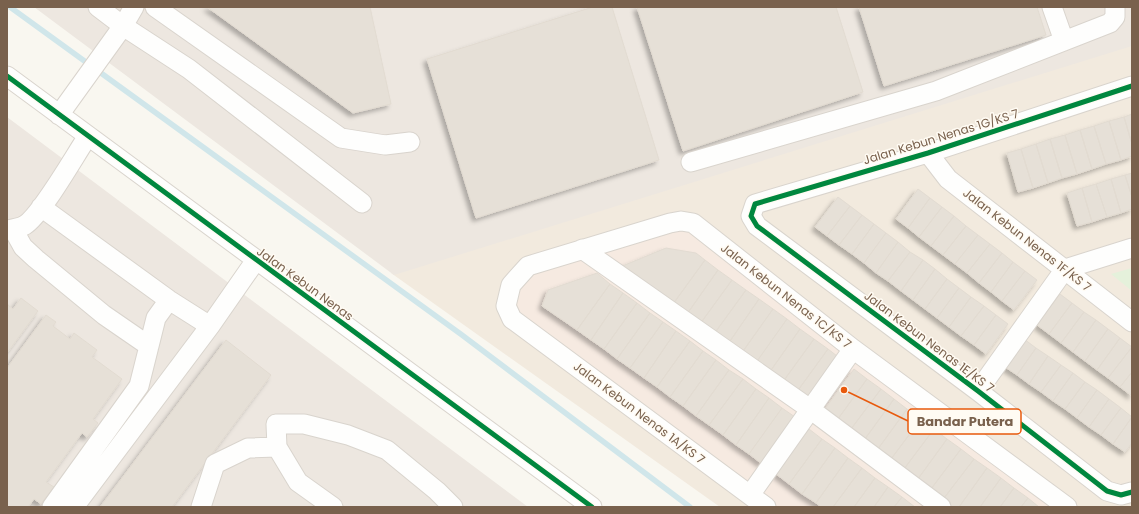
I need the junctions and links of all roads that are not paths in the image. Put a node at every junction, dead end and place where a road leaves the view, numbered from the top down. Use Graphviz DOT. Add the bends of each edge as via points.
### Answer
graph roads {
  1 [pos="98,7"];
  2 [pos="134,7"];
  3 [pos="155,7"];
  4 [pos="1052,7"];
  5 [pos="1115,7"];
  6 [pos="123,26"];
  7 [pos="1064,41"];
  8 [pos="7,76"];
  9 [pos="1132,86"];
  10 [pos="59,115"];
  11 [pos="88,136"];
  12 [pos="410,142"];
  13 [pos="928,153"];
  14 [pos="691,162"];
  15 [pos="362,203"];
  16 [pos="755,204"];
  17 [pos="41,207"];
  18 [pos="10,229"];
  19 [pos="1132,248"];
  20 [pos="582,249"];
  21 [pos="256,260"];
  22 [pos="1065,269"];
  23 [pos="169,300"];
  24 [pos="512,319"];
  25 [pos="1132,322"];
  26 [pos="210,326"];
  27 [pos="149,346"];
  28 [pos="853,349"];
  29 [pos="978,391"];
  30 [pos="810,409"];
  31 [pos="277,447"];
  32 [pos="1132,492"];
  33 [pos="750,495"];
  34 [pos="52,507"];
  35 [pos="74,507"];
  36 [pos="202,507"];
  37 [pos="332,507"];
  38 [pos="453,507"];
  39 [pos="592,507"];
  40 [pos="766,507"];
  41 [pos="941,507"];
  42 [pos="1067,507"];
  1 -- 6 [label="street"];
  2 -- 6 [label="street"];
  3 -- 12 [label="street" via="341,138 385,145"];
  4 -- 7 [label="street"];
  5 -- 7 [label="street" via="1115,17 1110,23"];
  6 -- 10 [label="street"];
  6 -- 15 [label="street" via="188,69"];
  7 -- 14 [label="street" via="936,91"];
  8 -- 10 [label="street, Jalan Kebun Nenas"];
  9 -- 13 [label="street, Jalan Kebun Nenas 1G/KS 7"];
  10 -- 11 [label="street, Jalan Kebun Nenas"];
  11 -- 17 [label="street"];
  11 -- 21 [label="street, Jalan Kebun Nenas"];
  13 -- 16 [label="street, Jalan Kebun Nenas 1G/KS 7"];
  13 -- 22 [label="street, Jalan Kebun Nenas 1F/KS 7" via="948,179"];
  16 -- 29 [label="street, Jalan Kebun Nenas 1E/KS 7" via="752,216 757,226"];
  17 -- 18 [label="street" via="24,225"];
  17 -- 23 [label="street"];
  18 -- 27 [label="street" via="36,259 104,315"];
  19 -- 22 [label="street"];
  20 -- 24 [label="street, Jalan Kebun Nenas 1C/KS 7" via="528,266 511,285 506,306"];
  20 -- 28 [label="street, Jalan Kebun Nenas 1C/KS 7" via="670,222 693,223"];
  20 -- 30 [label="street"];
  21 -- 26 [label="street"];
  21 -- 39 [label="street, Jalan Kebun Nenas"];
  22 -- 25 [label="street, Jalan Kebun Nenas 1F/KS 7"];
  22 -- 29 [label="street"];
  23 -- 26 [label="street"];
  23 -- 27 [label="street" via="156,318"];
  24 -- 33 [label="street, Jalan Kebun Nenas 1A/KS 7"];
  26 -- 35 [label="street"];
  27 -- 34 [label="street" via="139,386"];
  28 -- 30 [label="street"];
  28 -- 42 [label="street, Jalan Kebun Nenas 1C/KS 7"];
  29 -- 32 [label="street, Jalan Kebun Nenas 1E/KS 7" via="1107,491 1121,495"];
  30 -- 33 [label="street"];
  30 -- 41 [label="street"];
  31 -- 36 [label="street" via="248,448 215,464"];
  31 -- 37 [label="street" via="298,482"];
  31 -- 38 [label="street" via="276,424 304,424 348,435 387,450"];
  33 -- 40 [label="street, Jalan Kebun Nenas 1A/KS 7"];
}
